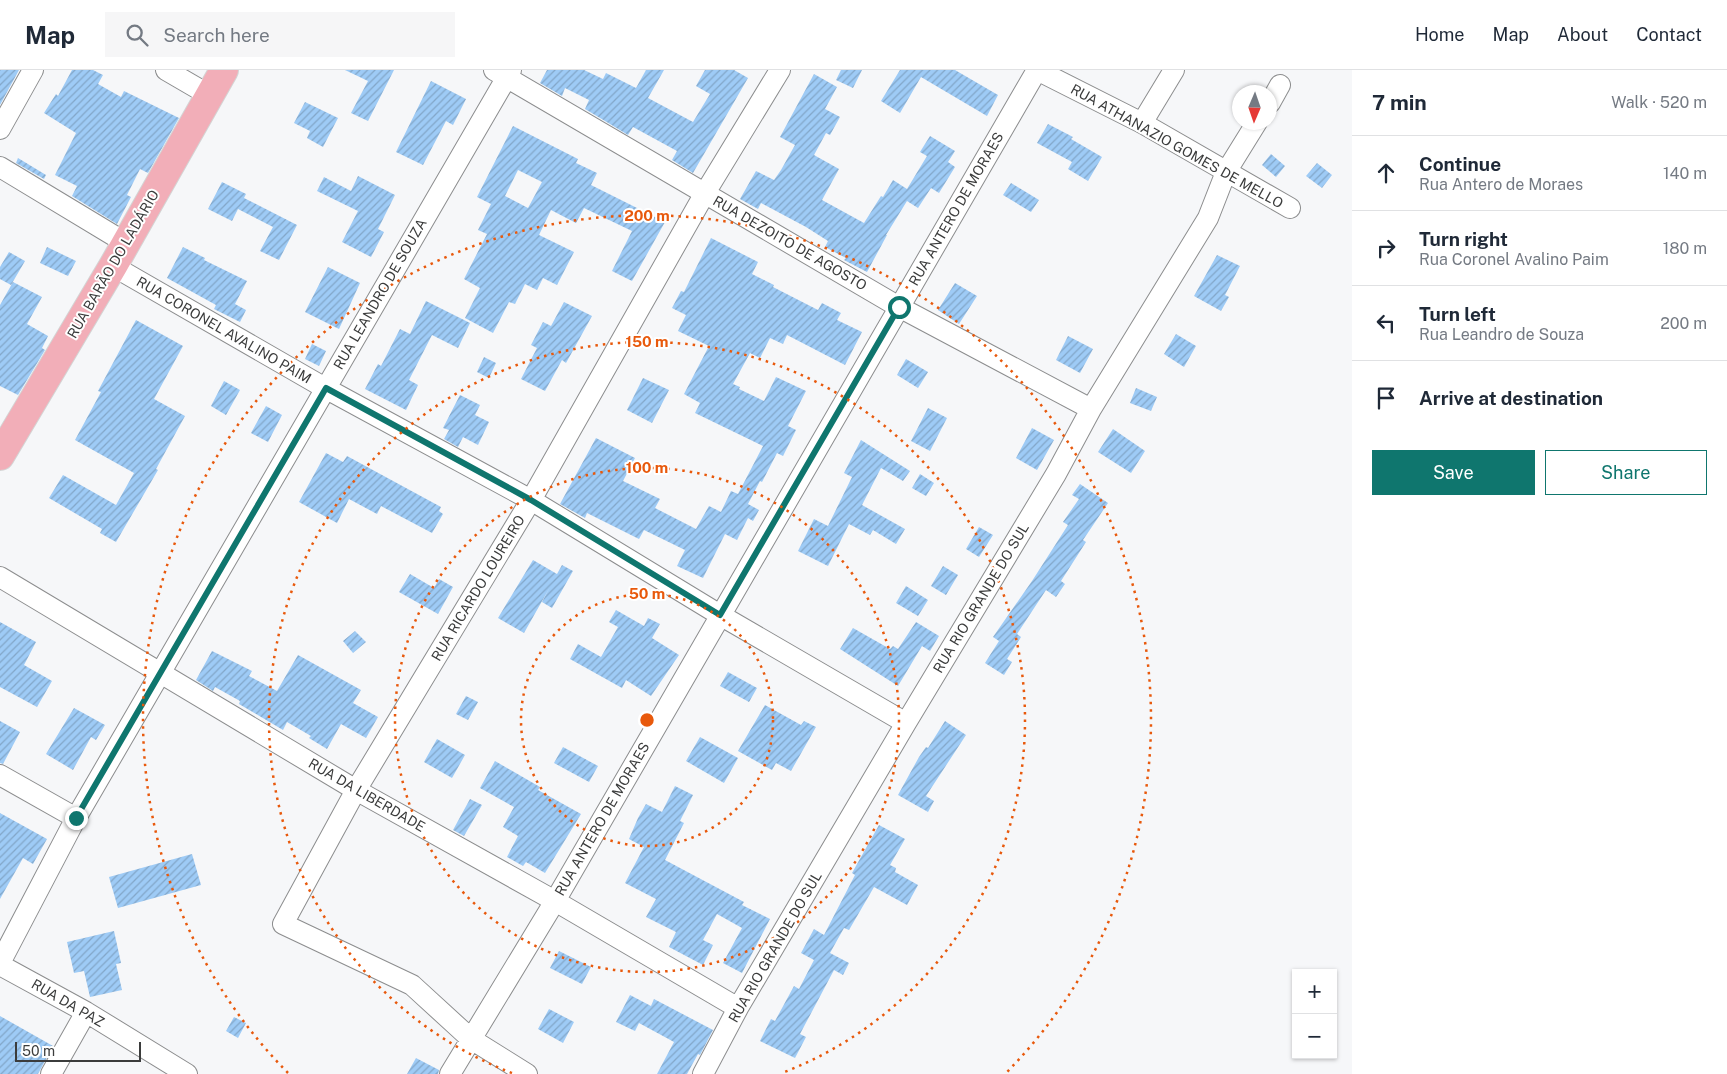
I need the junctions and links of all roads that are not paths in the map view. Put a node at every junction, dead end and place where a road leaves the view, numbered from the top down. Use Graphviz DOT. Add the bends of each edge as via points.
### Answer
graph roads {
  1 [pos="33,70"];
  2 [pos="166,70"];
  3 [pos="224,70"];
  4 [pos="780,70"];
  5 [pos="1037,70"];
  6 [pos="1174,70"];
  7 [pos="504,73"];
  8 [pos="1280,85"];
  9 [pos="1277,90"];
  10 [pos="210,95"];
  11 [pos="1142,123"];
  12 [pos="0,129"];
  13 [pos="1252,130"];
  14 [pos="0,167"];
  15 [pos="1226,172"];
  16 [pos="705,193"];
  17 [pos="1290,208"];
  18 [pos="120,255"];
  19 [pos="899,307"];
  20 [pos="326,388"];
  21 [pos="1091,409"];
  22 [pos="0,456"];
  23 [pos="531,500"];
  24 [pos="0,577"];
  25 [pos="720,615"];
  26 [pos="161,673"];
  27 [pos="906,723"];
  28 [pos="0,775"];
  29 [pos="356,790"];
  30 [pos="76,818"];
  31 [pos="555,901"];
  32 [pos="0,964"];
  33 [pos="738,1008"];
  34 [pos="86,1012"];
  35 [pos="471,1039"];
  36 [pos="51,1074"];
  37 [pos="187,1074"];
  38 [pos="450,1074"];
  39 [pos="527,1074"];
  40 [pos="703,1074"];
  1 -- 12 [label="street"];
  2 -- 10 [label="street"];
  3 -- 10 [label="main road, RUA BARÃO DO LADÁRIO"];
  4 -- 16 [label="street, RUA RICARDO LOUREIRO"];
  5 -- 11 [label="street, RUA ATHANAZIO GOMES DE MELLO"];
  5 -- 19 [label="street, RUA ANTERO DE MORAES"];
  6 -- 11 [label="street"];
  7 -- 16 [label="street, RUA DEZOITO DE AGOSTO"];
  7 -- 20 [label="street, RUA LEANDRO DE SOUZA"];
  8 -- 9 [label="street"];
  10 -- 18 [label="main road, RUA BARÃO DO LADÁRIO"];
  11 -- 15 [label="street, RUA ATHANAZIO GOMES DE MELLO"];
  13 -- 15 [label="street, RUA RIO GRANDE DO SUL"];
  14 -- 18 [label="street, RUA CORONEL AVALINO PAIM"];
  15 -- 17 [label="street, RUA ATHANAZIO GOMES DE MELLO"];
  15 -- 21 [label="street, RUA RIO GRANDE DO SUL" via="1208,218"];
  16 -- 19 [label="street, RUA DEZOITO DE AGOSTO"];
  16 -- 23 [label="street, RUA RICARDO LOUREIRO"];
  18 -- 20 [label="street, RUA CORONEL AVALINO PAIM"];
  18 -- 22 [label="main road, RUA BARÃO DO LADÁRIO"];
  19 -- 21 [label="street, RUA DEZOITO DE AGOSTO"];
  19 -- 25 [label="street, RUA ANTERO DE MORAES"];
  20 -- 23 [label="street, RUA CORONEL AVALINO PAIM"];
  20 -- 26 [label="street, RUA LEANDRO DE SOUZA"];
  21 -- 27 [label="street, RUA RIO GRANDE DO SUL" via="1056,474"];
  23 -- 25 [label="street, RUA CORONEL AVALINO PAIM"];
  23 -- 29 [label="street, RUA RICARDO LOUREIRO"];
  24 -- 26 [label="street, RUA DA LIBERDADE"];
  25 -- 27 [label="street, RUA CORONEL AVALINO PAIM"];
  25 -- 31 [label="street, RUA ANTERO DE MORAES"];
  26 -- 29 [label="street, RUA DA LIBERDADE"];
  26 -- 30 [label="street, RUA LEANDRO DE SOUZA"];
  27 -- 33 [label="street, RUA RIO GRANDE DO SUL"];
  28 -- 30 [label="street"];
  29 -- 31 [label="street, RUA DA LIBERDADE"];
  29 -- 35 [label="street, RUA RICARDO LOUREIRO" via="282,924 412,985"];
  30 -- 32 [label="street, RUA LEANDRO DE SOUZA"];
  31 -- 33 [label="street, RUA DA LIBERDADE"];
  31 -- 35 [label="street, RUA ANTERO DE MORAES"];
  32 -- 34 [label="street, RUA DA PAZ"];
  33 -- 40 [label="street, RUA RIO GRANDE DO SUL"];
  34 -- 36 [label="street"];
  34 -- 37 [label="street, RUA DA PAZ"];
  35 -- 38 [label="street, RUA ANTERO DE MORAES"];
  35 -- 39 [label="street"];
}
